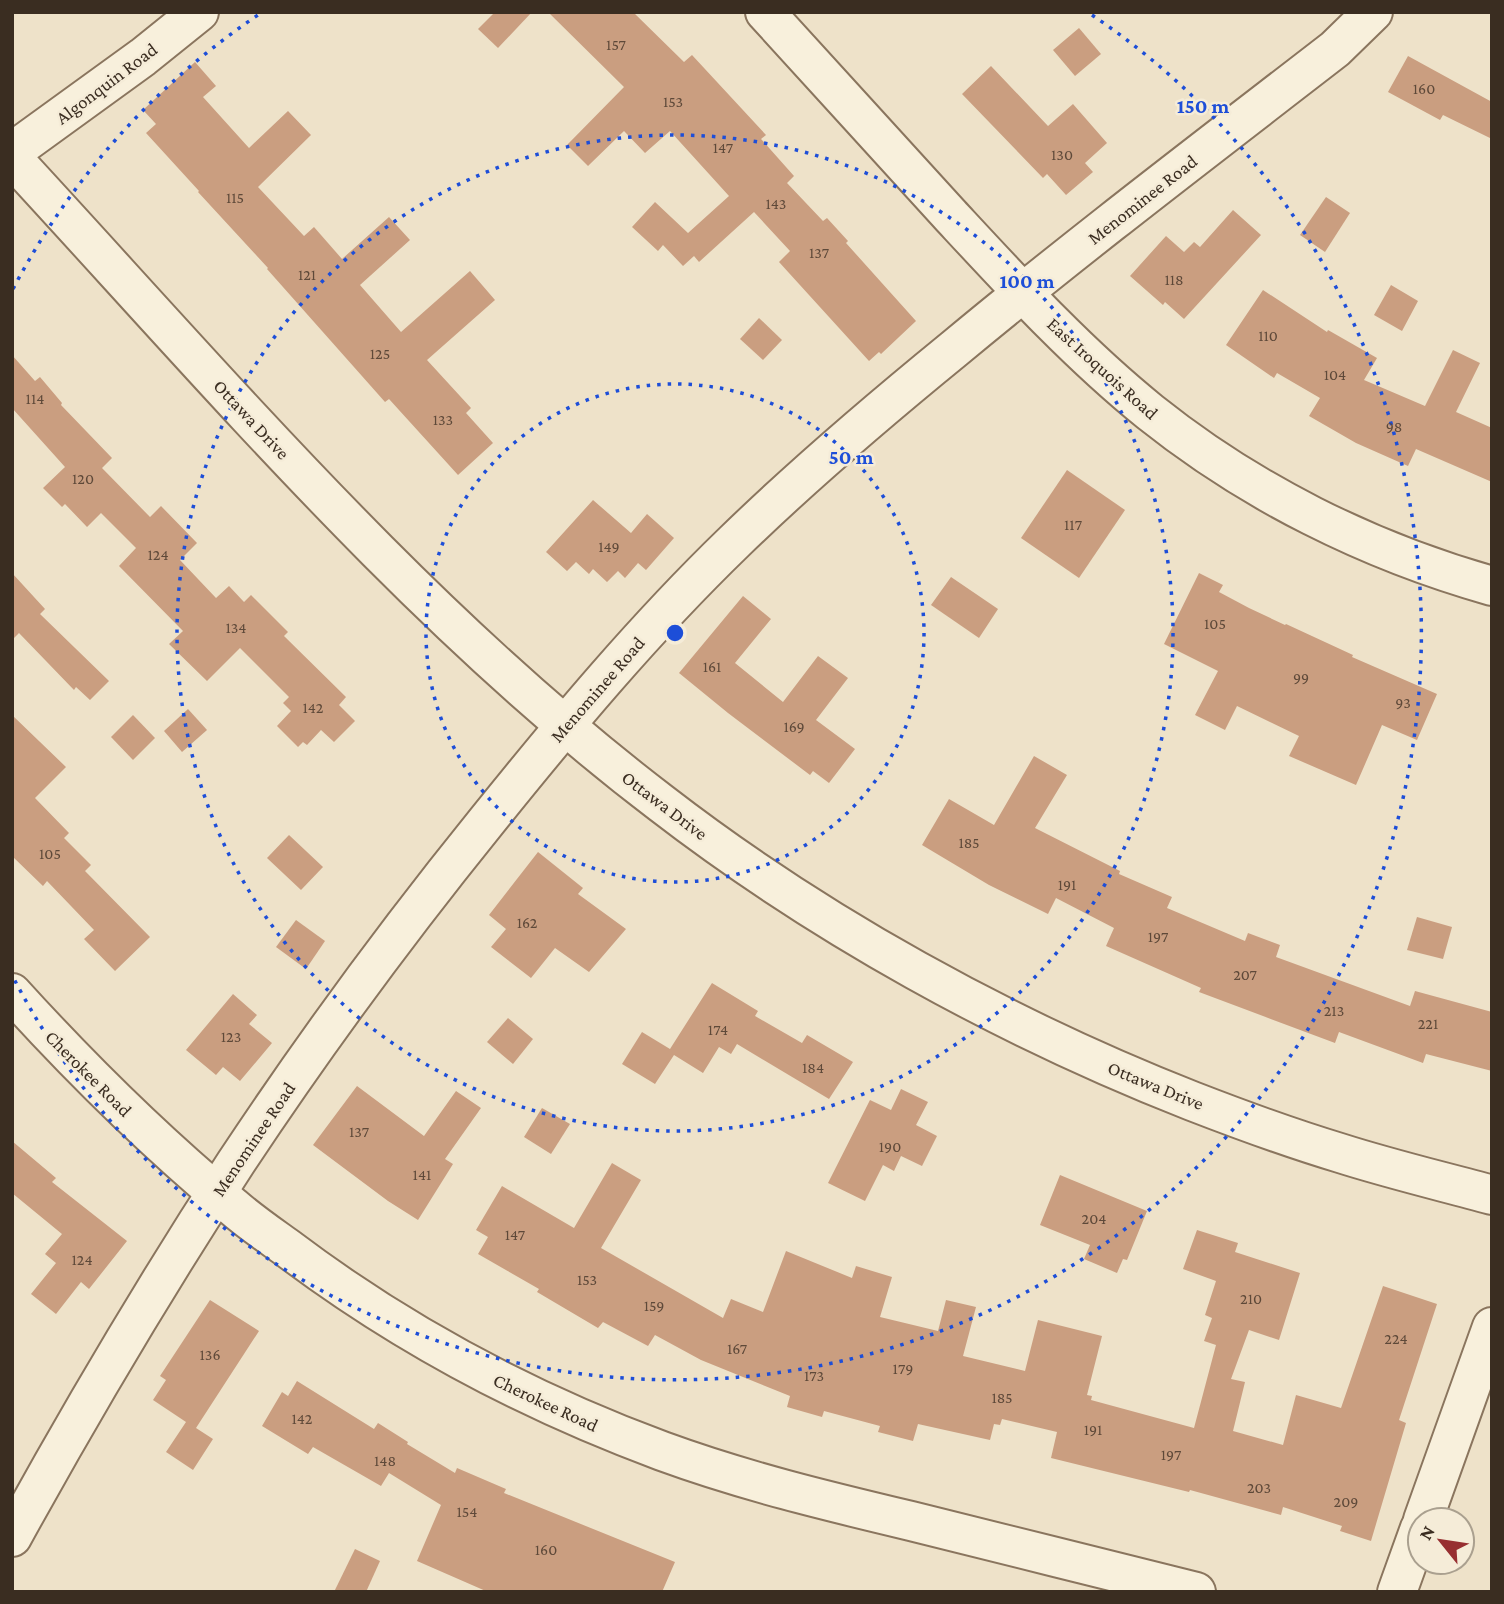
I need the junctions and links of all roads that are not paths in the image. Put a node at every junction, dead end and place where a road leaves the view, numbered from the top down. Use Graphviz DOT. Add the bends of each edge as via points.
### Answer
graph roads {
  1 [pos="199,12"];
  2 [pos="765,12"];
  3 [pos="1373,12"];
  4 [pos="12,152"];
  5 [pos="12,158"];
  6 [pos="1021,293"];
  7 [pos="1492,586"];
  8 [pos="565,725"];
  9 [pos="12,993"];
  10 [pos="217,1193"];
  11 [pos="1492,1195"];
  12 [pos="1492,1327"];
  13 [pos="1428,1506"];
  14 [pos="12,1537"];
  15 [pos="1406,1567"];
  16 [pos="1196,1592"];
  17 [pos="1397,1592"];
  1 -- 4 [label="street, Algonquin Road"];
  2 -- 6 [label="street, East Iroquois Road"];
  3 -- 6 [label="street, Menominee Road" via="1335,49"];
  5 -- 8 [label="street, Ottawa Drive" via="317,489 503,672"];
  6 -- 7 [label="street, East Iroquois Road" via="1130,395 1235,472 1366,541"];
  6 -- 8 [label="street, Menominee Road" via="783,495 685,591"];
  8 -- 10 [label="street, Menominee Road" via="378,960"];
  8 -- 11 [label="street, Ottawa Drive" via="660,803 774,883 882,950 993,1010 1192,1101 1341,1153"];
  9 -- 10 [label="street, Cherokee Road" via="118,1104"];
  10 -- 14 [label="street, Menominee Road" via="130,1330"];
  10 -- 16 [label="street, Cherokee Road" via="313,1268 425,1341 601,1427 765,1485"];
  12 -- 13 [label="street"];
  15 -- 17 [label="street"];
}
